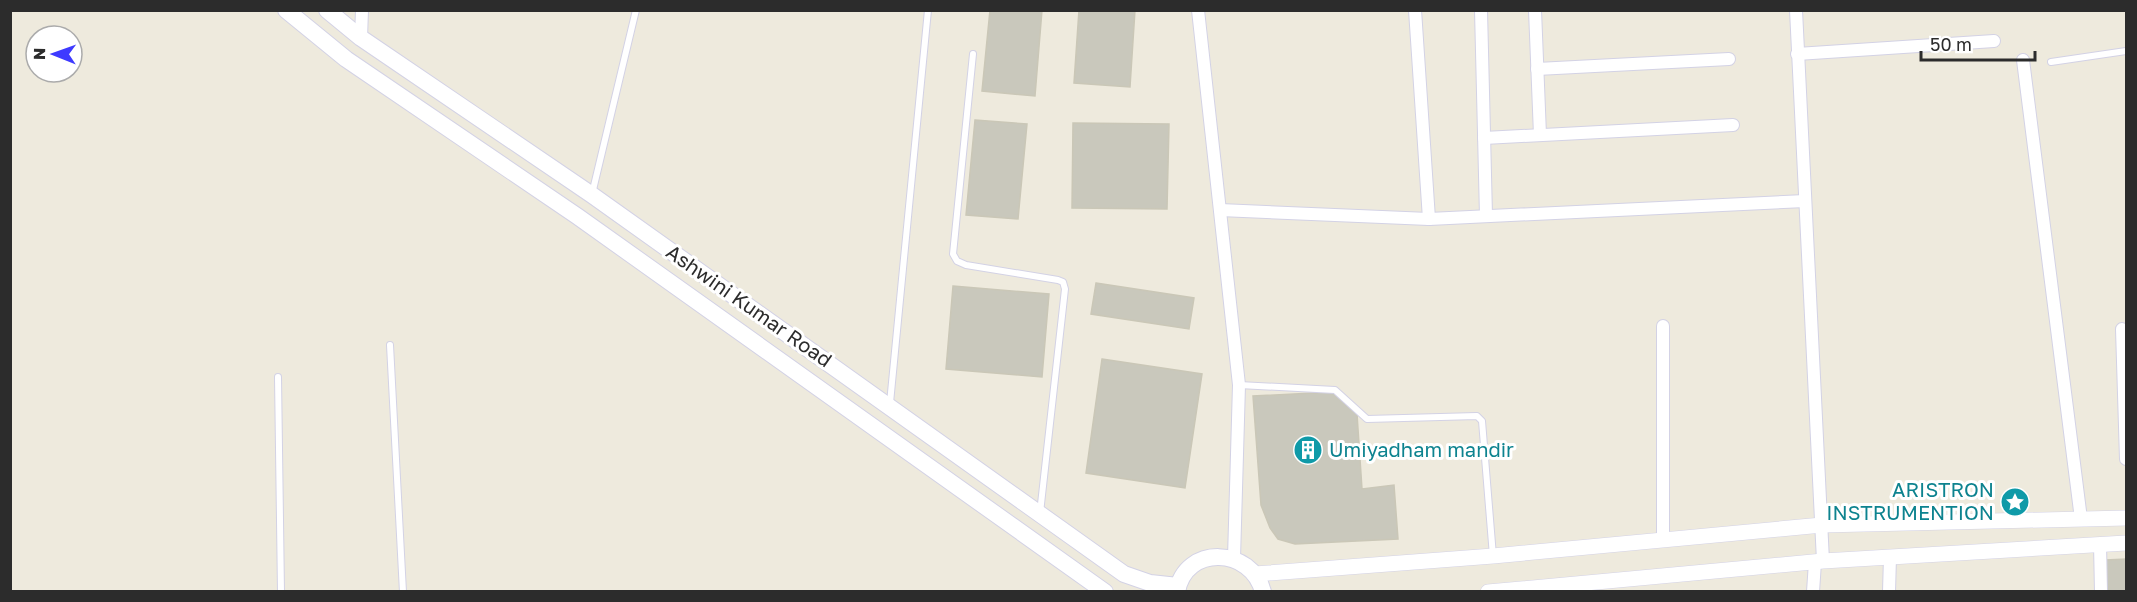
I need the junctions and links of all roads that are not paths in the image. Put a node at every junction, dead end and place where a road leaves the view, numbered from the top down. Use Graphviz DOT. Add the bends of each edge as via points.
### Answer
graph roads {
  1 [pos="286,10"];
  2 [pos="327,10"];
  3 [pos="362,10"];
  4 [pos="636,10"];
  5 [pos="928,10"];
  6 [pos="1198,10"];
  7 [pos="1415,10"];
  8 [pos="1481,10"];
  9 [pos="1535,10"];
  10 [pos="1796,10"];
  11 [pos="361,38"];
  12 [pos="1994,41"];
  13 [pos="2127,51"];
  14 [pos="973,54"];
  15 [pos="1797,54"];
  16 [pos="1729,59"];
  17 [pos="2023,60"];
  18 [pos="2051,62"];
  19 [pos="1537,69"];
  20 [pos="1733,125"];
  21 [pos="1540,135"];
  22 [pos="1484,138"];
  23 [pos="592,195"];
  24 [pos="1805,201"];
  25 [pos="1220,210"];
  26 [pos="1486,216"];
  27 [pos="1429,219"];
  28 [pos="1663,326"];
  29 [pos="2122,329"];
  30 [pos="390,345"];
  31 [pos="278,377"];
  32 [pos="1239,385"];
  33 [pos="890,407"];
  34 [pos="2127,459"];
  35 [pos="1040,513"];
  36 [pos="2127,518"];
  37 [pos="2081,519"];
  38 [pos="1822,525"];
  39 [pos="1663,540"];
  40 [pos="2127,543"];
  41 [pos="2100,544"];
  42 [pos="1493,556"];
  43 [pos="1890,557"];
  44 [pos="1234,558"];
  45 [pos="1819,562"];
  46 [pos="1255,574"];
  47 [pos="1177,589"];
  48 [pos="281,591"];
  49 [pos="403,591"];
  50 [pos="1106,591"];
  51 [pos="1263,591"];
  52 [pos="1488,591"];
  53 [pos="1813,591"];
  54 [pos="1889,591"];
  55 [pos="2101,591"];
  1 -- 50 [label="main road, Ashwini Kumar Road" via="346,59 577,216"];
  2 -- 11 [label="main road, Ashwini Kumar Road"];
  3 -- 11 [label="street"];
  4 -- 23 [label="lane"];
  5 -- 33 [label="lane"];
  6 -- 25 [label="street"];
  7 -- 27 [label="street"];
  8 -- 22 [label="street"];
  9 -- 19 [label="street"];
  10 -- 15 [label="street"];
  11 -- 23 [label="main road, Ashwini Kumar Road"];
  12 -- 15 [label="street"];
  13 -- 18 [label="lane"];
  14 -- 35 [label="lane" via="953,254 966,265 1058,280 1065,289"];
  15 -- 24 [label="street"];
  16 -- 19 [label="street"];
  17 -- 37 [label="street"];
  19 -- 21 [label="street"];
  20 -- 21 [label="street"];
  21 -- 22 [label="street"];
  22 -- 26 [label="street"];
  23 -- 33 [label="main road, Ashwini Kumar Road"];
  24 -- 26 [label="street"];
  24 -- 38 [label="street"];
  25 -- 27 [label="street"];
  25 -- 32 [label="street"];
  26 -- 27 [label="street"];
  28 -- 39 [label="street"];
  29 -- 34 [label="street"];
  30 -- 49 [label="lane"];
  31 -- 48 [label="lane"];
  32 -- 42 [label="lane" via="1335,390 1367,419 1477,416 1482,421"];
  32 -- 44 [label="street"];
  33 -- 35 [label="main road, Ashwini Kumar Road"];
  35 -- 47 [label="main road, Ashwini Kumar Road" via="1124,574"];
  36 -- 37 [label="street"];
  37 -- 38 [label="street"];
  38 -- 39 [label="street"];
  38 -- 45 [label="street"];
  39 -- 42 [label="street"];
  40 -- 41 [label="street"];
  41 -- 43 [label="street"];
  41 -- 55 [label="street"];
  42 -- 46 [label="street"];
  43 -- 45 [label="street"];
  43 -- 54 [label="street"];
  44 -- 46 [label="main road"];
  44 -- 47 [label="main road" via="1207,558 1184,574"];
  45 -- 52 [label="street"];
  45 -- 53 [label="street"];
  46 -- 51 [label="main road"];
}
